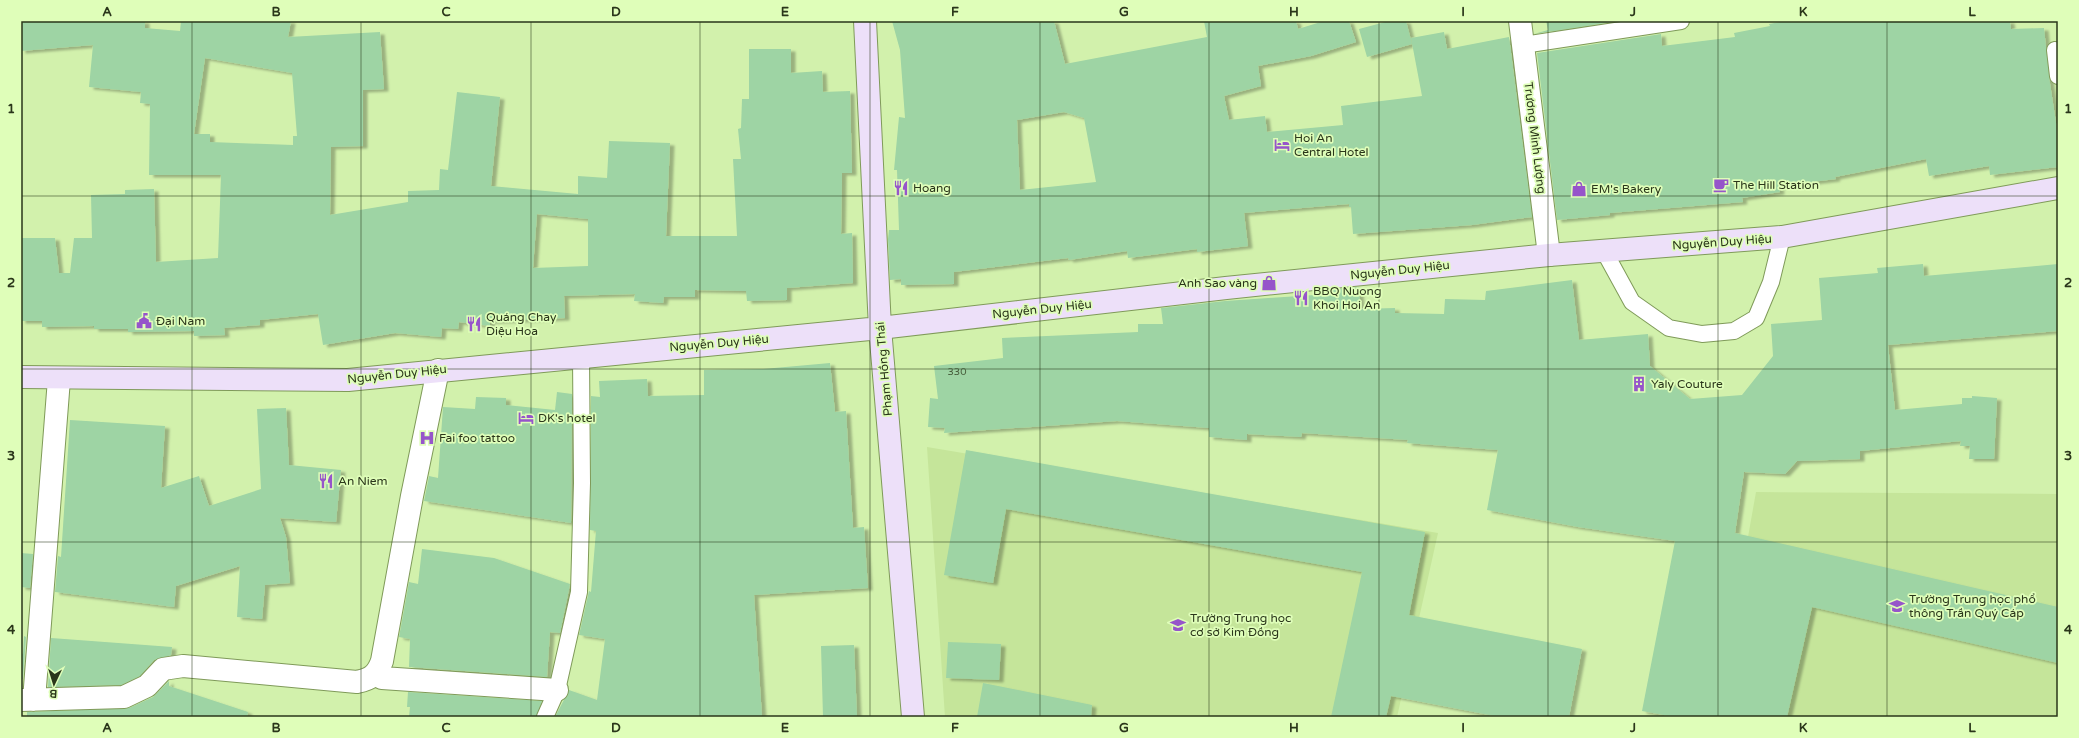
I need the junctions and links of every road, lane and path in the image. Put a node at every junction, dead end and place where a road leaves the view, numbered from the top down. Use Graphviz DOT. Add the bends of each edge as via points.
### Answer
graph roads {
  1 [pos="865,21"];
  2 [pos="1520,21"];
  3 [pos="1680,21"];
  4 [pos="1523,45"];
  5 [pos="2055,50"];
  6 [pos="2058,76"];
  7 [pos="2058,188"];
  8 [pos="1782,237"];
  9 [pos="1604,250"];
  10 [pos="1549,255"];
  11 [pos="880,328"];
  12 [pos="580,356"];
  13 [pos="438,370"];
  14 [pos="21,378"];
  15 [pos="59,378"];
  16 [pos="378,672"];
  17 [pos="557,690"];
  18 [pos="27,700"];
  19 [pos="545,717"];
  20 [pos="913,717"];
  1 -- 11 [label="main road, Phạm Hồng Thái"];
  2 -- 4 [label="street, Trương Minh Lượng"];
  3 -- 4 [label="lane"];
  4 -- 10 [label="street, Trương Minh Lượng"];
  5 -- 6 [label="lane"];
  7 -- 8 [label="main road, Nguyễn Duy Hiệu"];
  8 -- 9 [label="main road, Nguyễn Duy Hiệu"];
  8 -- 9 [label="lane" via="1771,282 1756,318 1734,331 1702,334 1669,328 1632,302"];
  9 -- 10 [label="main road, Nguyễn Duy Hiệu"];
  10 -- 11 [label="main road, Nguyễn Duy Hiệu" via="1226,288"];
  11 -- 12 [label="main road, Nguyễn Duy Hiệu"];
  11 -- 20 [label="main road, Phạm Hồng Thái"];
  12 -- 13 [label="main road, Nguyễn Duy Hiệu"];
  12 -- 17 [label="lane" via="582,483 579,592"];
  13 -- 15 [label="main road, Nguyễn Duy Hiệu" via="348,380"];
  13 -- 16 [label="street"];
  14 -- 15 [label="main road, Nguyễn Duy Hiệu"];
  15 -- 18 [label="street"];
  16 -- 17 [label="street" via="382,678"];
  16 -- 18 [label="street" via="368,680 357,682 183,666 163,669 148,686 124,697"];
  17 -- 19 [label="lane"];
}
